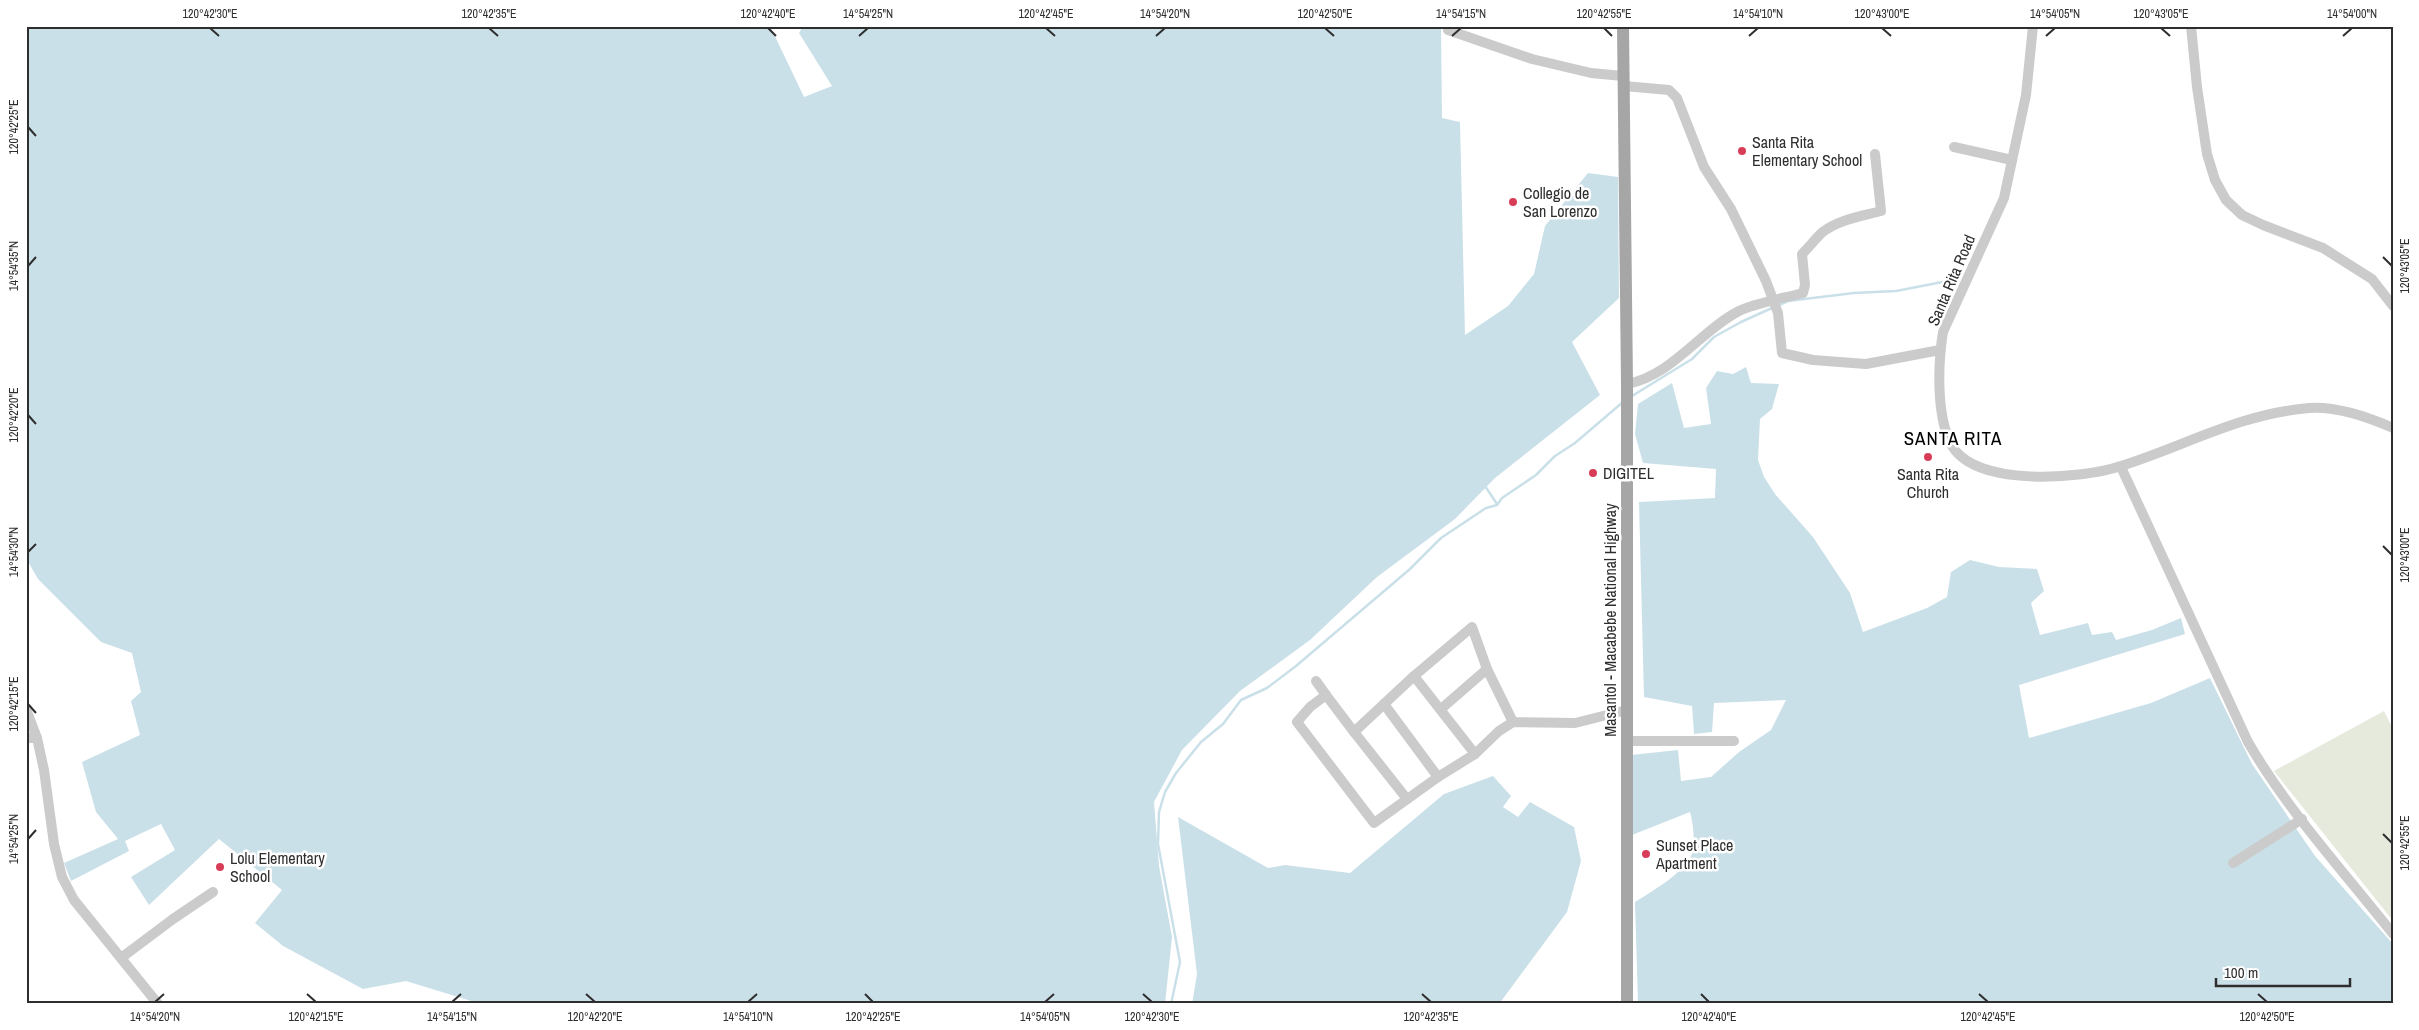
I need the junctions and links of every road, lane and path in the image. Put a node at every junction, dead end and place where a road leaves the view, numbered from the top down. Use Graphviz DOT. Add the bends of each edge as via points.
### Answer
graph roads {
  1 [pos="1623,26"];
  2 [pos="2033,26"];
  3 [pos="2191,26"];
  4 [pos="1448,30"];
  5 [pos="1624,81"];
  6 [pos="1954,147"];
  7 [pos="1876,154"];
  8 [pos="2012,160"];
  9 [pos="2393,306"];
  10 [pos="1775,307"];
  11 [pos="1940,350"];
  12 [pos="1627,386"];
  13 [pos="2393,428"];
  14 [pos="2121,467"];
  15 [pos="1487,669"];
  16 [pos="1414,676"];
  17 [pos="1316,681"];
  18 [pos="1326,696"];
  19 [pos="1384,704"];
  20 [pos="26,709"];
  21 [pos="1441,710"];
  22 [pos="1627,710"];
  23 [pos="1513,722"];
  24 [pos="1354,732"];
  25 [pos="32,738"];
  26 [pos="1734,740"];
  27 [pos="1627,741"];
  28 [pos="1475,754"];
  29 [pos="1438,777"];
  30 [pos="1407,799"];
  31 [pos="2302,819"];
  32 [pos="2233,862"];
  33 [pos="213,892"];
  34 [pos="2393,934"];
  35 [pos="121,958"];
  36 [pos="158,1004"];
  37 [pos="1627,1004"];
  1 -- 5 [label="main road, Masantol - Macabebe National Highway"];
  2 -- 8 [label="street, Santa Rita Road" via="2026,95"];
  3 -- 9 [label="street" via="2207,154 2215,180 2226,200 2242,214 2323,248 2372,279"];
  4 -- 5 [label="street" via="1532,59"];
  5 -- 10 [label="street" via="1669,90 1677,98 1704,167 1731,209"];
  5 -- 12 [label="main road, Masantol - Macabebe National Highway"];
  6 -- 8 [label="street"];
  7 -- 10 [label="street" via="1881,211 1849,219 1822,232 1802,254 1803,294"];
  8 -- 11 [label="street, Santa Rita Road" via="2004,198 1943,332"];
  10 -- 11 [label="street" via="1782,353 1813,360 1866,364"];
  10 -- 12 [label="street" via="1740,310 1660,371"];
  11 -- 14 [label="street, Santa Rita Road" via="1942,419 1951,445 1965,459 1991,472 2032,478 2077,475"];
  12 -- 22 [label="main road, Masantol - Macabebe National Highway"];
  13 -- 14 [label="street, Santa Rita Road" via="2364,416 2310,408 2223,427"];
  14 -- 31 [label="street" via="2244,734 2262,765"];
  15 -- 16 [label="street" via="1472,627"];
  15 -- 21 [label="street"];
  15 -- 23 [label="street"];
  16 -- 19 [label="street"];
  16 -- 21 [label="street"];
  17 -- 18 [label="street"];
  18 -- 24 [label="street"];
  18 -- 30 [label="street" via="1297,722 1374,823"];
  19 -- 24 [label="street"];
  19 -- 29 [label="street"];
  20 -- 25 [label="street"];
  21 -- 28 [label="street"];
  22 -- 23 [label="street" via="1575,723"];
  22 -- 27 [label="main road, Masantol - Macabebe National Highway"];
  23 -- 28 [label="street"];
  24 -- 30 [label="street"];
  25 -- 35 [label="street" via="44,770 62,877 74,900"];
  26 -- 27 [label="street"];
  27 -- 37 [label="main road, Masantol - Macabebe National Highway"];
  28 -- 29 [label="street"];
  29 -- 30 [label="street"];
  31 -- 32 [label="street"];
  31 -- 34 [label="street"];
  33 -- 35 [label="street"];
  35 -- 36 [label="street"];
}
